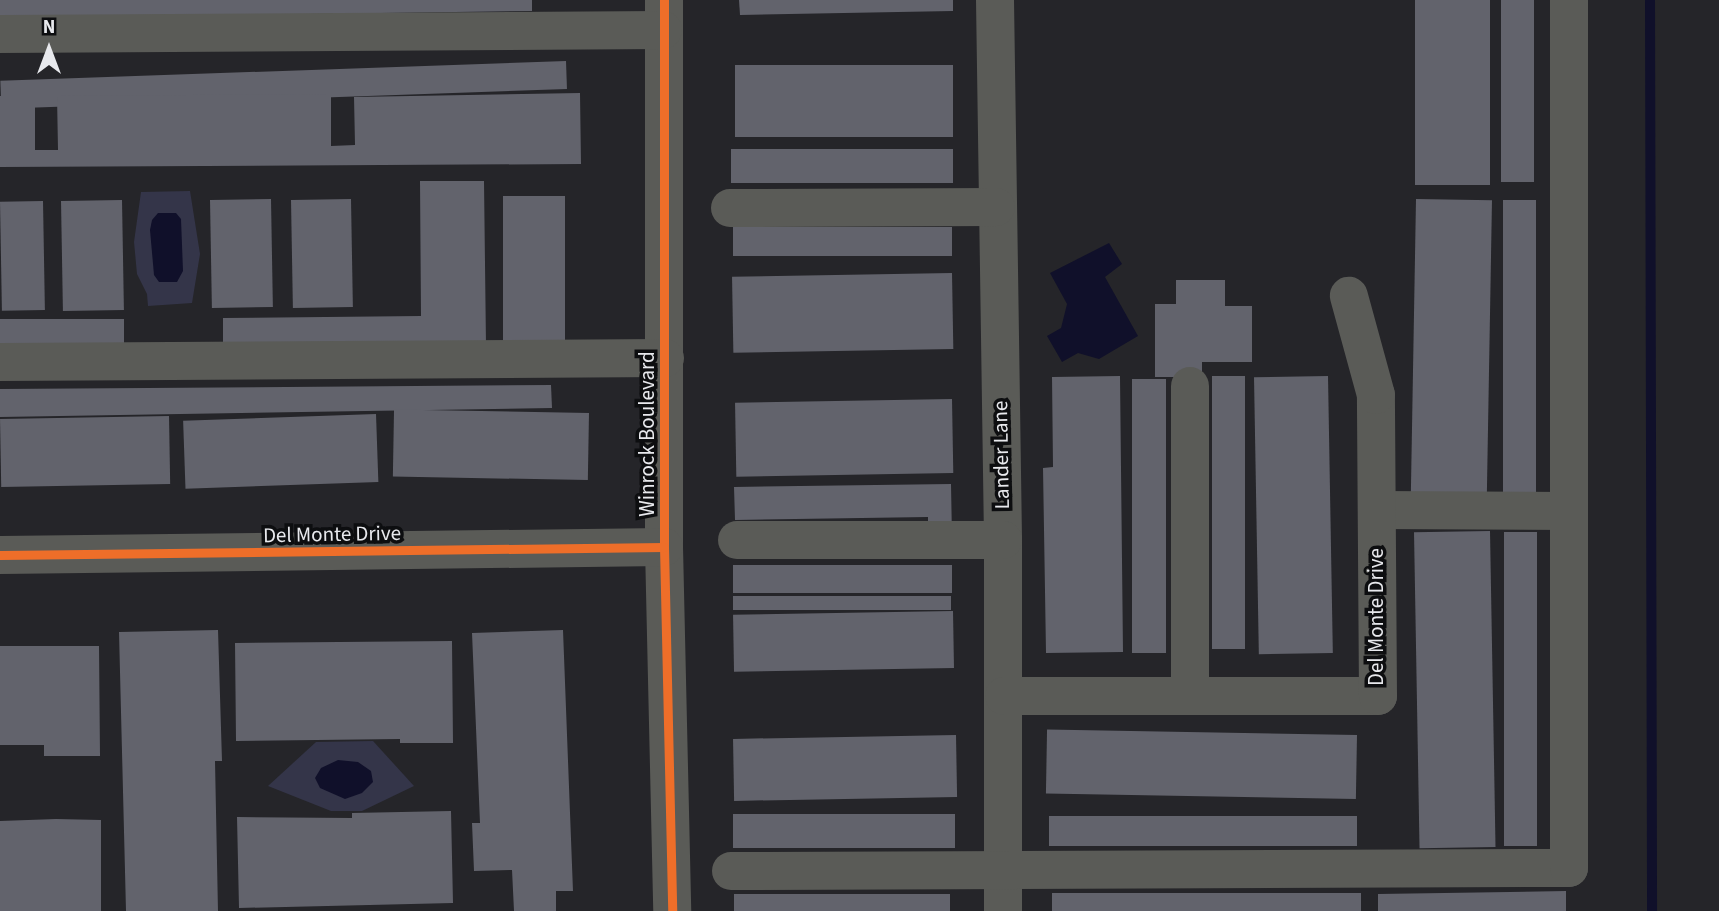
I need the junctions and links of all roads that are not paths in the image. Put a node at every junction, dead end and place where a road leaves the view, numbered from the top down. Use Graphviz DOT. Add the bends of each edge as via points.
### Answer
graph roads {
  1 [pos="995,0"];
  2 [pos="1569,0"];
  3 [pos="663,15"];
  4 [pos="0,34"];
  5 [pos="996,207"];
  6 [pos="730,208"];
  7 [pos="1349,296"];
  8 [pos="665,358"];
  9 [pos="0,362"];
  10 [pos="1190,386"];
  11 [pos="1377,510"];
  12 [pos="1569,511"];
  13 [pos="737,540"];
  14 [pos="1003,540"];
  15 [pos="664,547"];
  16 [pos="0,555"];
  17 [pos="1004,696"];
  18 [pos="1190,696"];
  19 [pos="1003,870"];
  20 [pos="731,871"];
  21 [pos="672,911"];
  22 [pos="1003,911"];
  1 -- 5 [label="street, Lander Lane"];
  2 -- 12 [label="street"];
  3 -- 4 [label="street"];
  3 -- 8 [label="street, Winrock Boulevard"];
  5 -- 6 [label="street"];
  5 -- 14 [label="street, Lander Lane"];
  7 -- 11 [label="street, Del Monte Drive" via="1376,395"];
  8 -- 9 [label="street"];
  8 -- 15 [label="street, Winrock Boulevard"];
  10 -- 18 [label="street"];
  11 -- 12 [label="street"];
  11 -- 18 [label="street, Del Monte Drive" via="1378,696"];
  12 -- 19 [label="street" via="1569,868"];
  13 -- 14 [label="street"];
  14 -- 17 [label="street, Lander Lane"];
  15 -- 16 [label="street, Del Monte Drive"];
  15 -- 21 [label="street, Winrock Boulevard"];
  17 -- 18 [label="street, Del Monte Drive"];
  17 -- 19 [label="street, Lander Lane"];
  19 -- 20 [label="street"];
  19 -- 22 [label="street, Lander Lane"];
}
